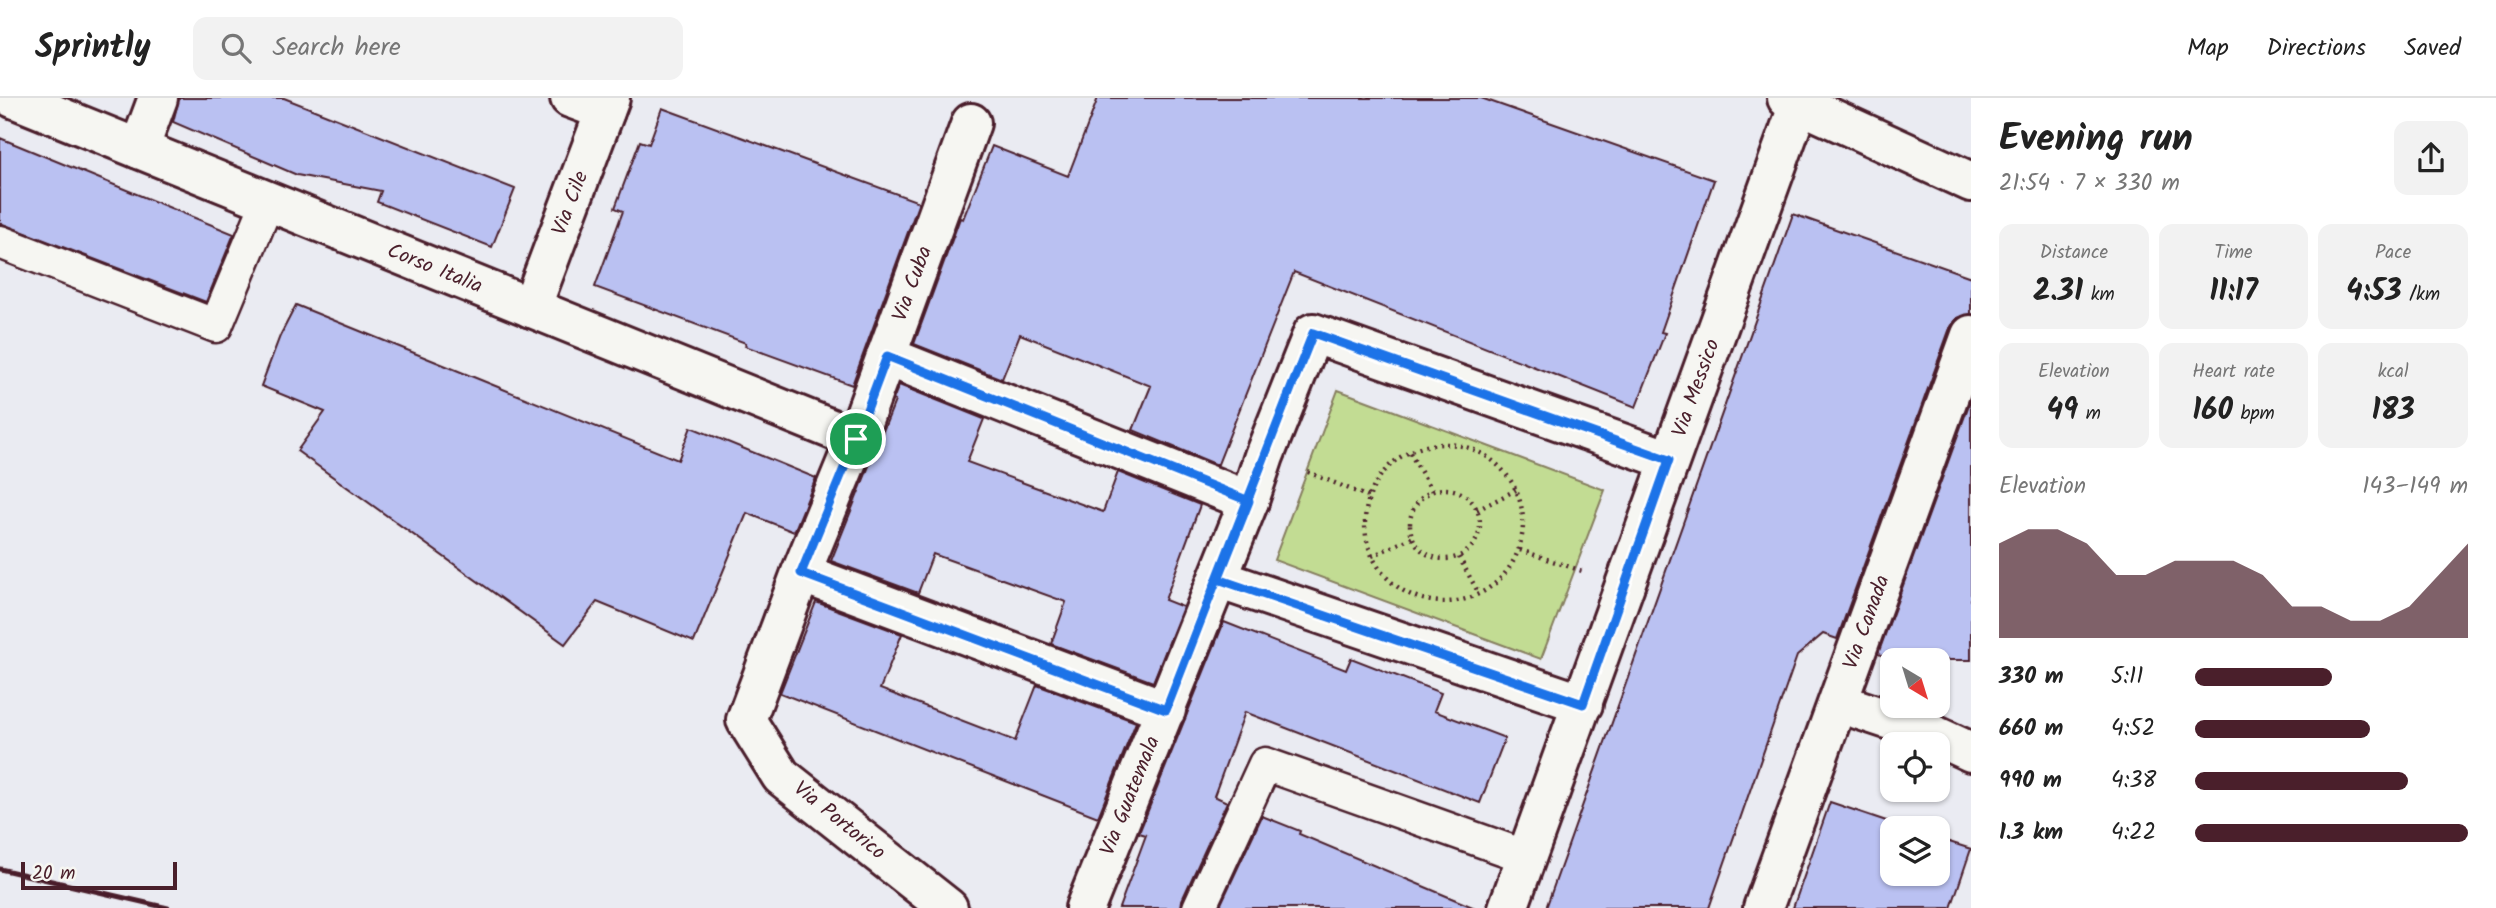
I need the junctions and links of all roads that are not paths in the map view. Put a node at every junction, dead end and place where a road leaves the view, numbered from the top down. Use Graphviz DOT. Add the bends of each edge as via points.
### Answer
graph roads {
  1 [pos="13,98"];
  2 [pos="159,98"];
  3 [pos="570,98"];
  4 [pos="1793,101"];
  5 [pos="608,105"];
  6 [pos="971,123"];
  7 [pos="139,149"];
  8 [pos="1971,182"];
  9 [pos="268,201"];
  10 [pos="0,242"];
  11 [pos="531,308"];
  12 [pos="1971,335"];
  13 [pos="887,356"];
  14 [pos="856,439"];
  15 [pos="1669,460"];
  16 [pos="1249,501"];
  17 [pos="801,573"];
  18 [pos="1218,579"];
  19 [pos="1839,703"];
  20 [pos="1583,704"];
  21 [pos="1166,710"];
  22 [pos="746,720"];
  23 [pos="1971,751"];
  24 [pos="1527,857"];
  25 [pos="948,908"];
  26 [pos="1085,908"];
  27 [pos="1199,908"];
  28 [pos="1508,908"];
  29 [pos="1763,908"];
  1 -- 7 [label="street, Corso Italia"];
  2 -- 7 [label="street"];
  3 -- 5 [label="street"];
  4 -- 8 [label="street"];
  4 -- 15 [label="street, Via Messico"];
  5 -- 11 [label="street, Via Cile"];
  6 -- 13 [label="street, Via Cuba"];
  7 -- 9 [label="street, Corso Italia"];
  9 -- 10 [label="lane" via="216,326"];
  9 -- 11 [label="street, Corso Italia"];
  11 -- 14 [label="street, Corso Italia"];
  12 -- 19 [label="street, Via Canada"];
  13 -- 14 [label="street, Via Cuba"];
  13 -- 16 [label="street"];
  14 -- 17 [label="street, Via Cuba"];
  15 -- 16 [label="street, Via Guatemala" via="1313,333"];
  15 -- 20 [label="street, Via Messico"];
  16 -- 18 [label="street, Via Guatemala"];
  17 -- 21 [label="street"];
  17 -- 22 [label="street, Via Cuba"];
  18 -- 20 [label="street"];
  18 -- 21 [label="street, Via Guatemala"];
  19 -- 23 [label="street"];
  19 -- 29 [label="street, Via Canada"];
  20 -- 24 [label="street, Via Messico"];
  21 -- 26 [label="street, Via Guatemala"];
  22 -- 25 [label="street, Via Portorico" via="781,776"];
  24 -- 27 [label="lane" via="1265,764"];
  24 -- 28 [label="street, Via Messico"];
}
